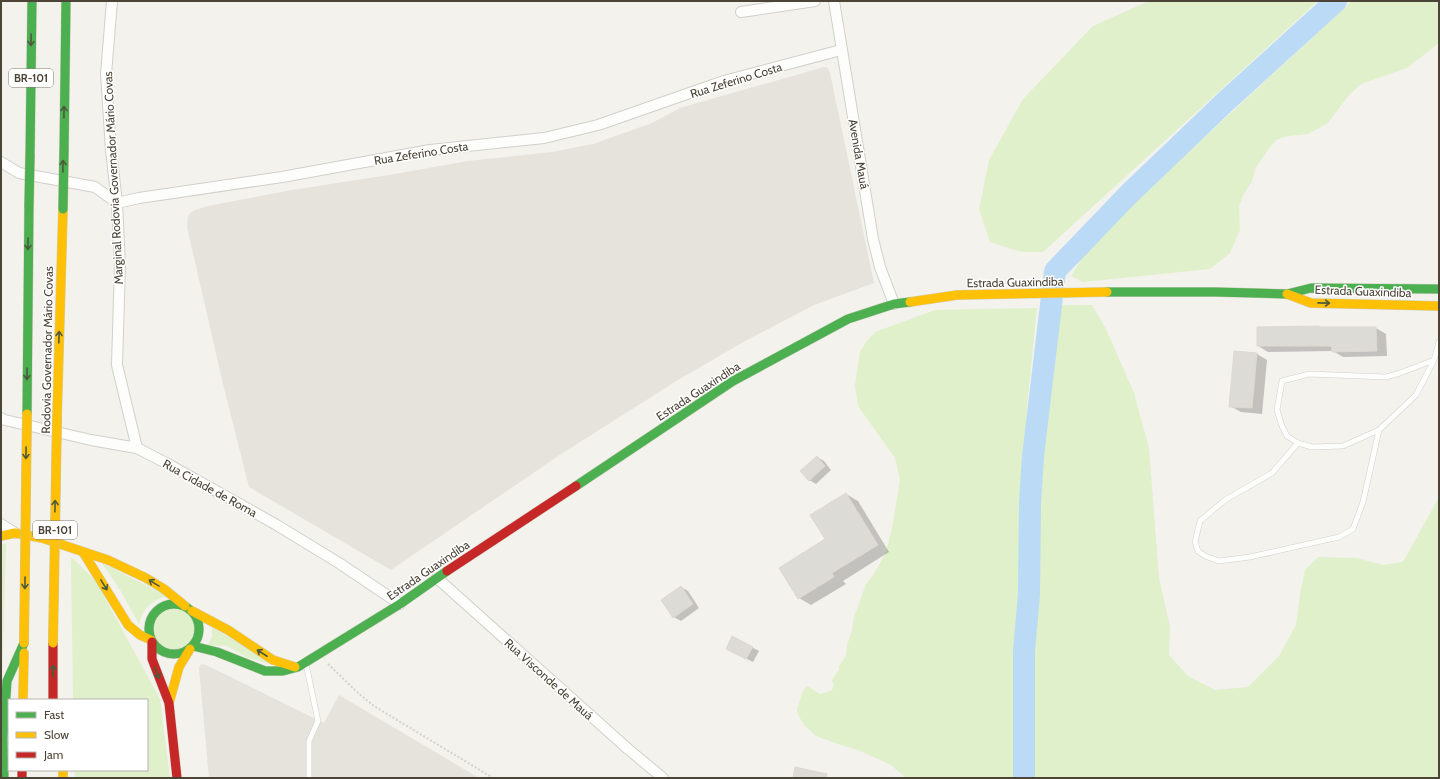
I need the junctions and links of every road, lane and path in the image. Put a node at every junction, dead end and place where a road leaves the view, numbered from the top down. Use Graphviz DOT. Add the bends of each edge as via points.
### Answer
graph roads {
  1 [pos="32,1"];
  2 [pos="66,1"];
  3 [pos="112,1"];
  4 [pos="815,1"];
  5 [pos="834,1"];
  6 [pos="741,12"];
  7 [pos="842,50"];
  8 [pos="1,162"];
  9 [pos="117,203"];
  10 [pos="1439,289"];
  11 [pos="1287,294"];
  12 [pos="894,304"];
  13 [pos="1439,306"];
  14 [pos="1439,342"];
  15 [pos="1434,360"];
  16 [pos="1,418"];
  17 [pos="1379,430"];
  18 [pos="1298,443"];
  19 [pos="137,448"];
  20 [pos="1,524"];
  21 [pos="15,533"];
  22 [pos="1,536"];
  23 [pos="83,552"];
  24 [pos="437,578"];
  25 [pos="400,604"];
  26 [pos="188,608"];
  27 [pos="152,641"];
  28 [pos="24,643"];
  29 [pos="192,648"];
  30 [pos="318,655"];
  31 [pos="302,665"];
  32 [pos="23,699"];
  33 [pos="54,699"];
  34 [pos="169,703"];
  35 [pos="4,778"];
  36 [pos="178,778"];
  37 [pos="309,778"];
  38 [pos="493,778"];
  39 [pos="663,778"];
  1 -- 28 [label="main road, Rodovia Governador Mário Covas / BR-101, one-way, bridge"];
  33 -- 2 [label="main road, Rodovia Governador Mário Covas / BR-101, one-way, bridge"];
  3 -- 9 [label="street, Marginal Rodovia Governador Mário Covas" via="106,74"];
  4 -- 6 [label="street"];
  5 -- 7 [label="street, Avenida Mauá"];
  7 -- 9 [label="street, Rua Zeferino Costa" via="724,81 598,125 544,138 430,150"];
  7 -- 12 [label="street, Avenida Mauá" via="873,239"];
  8 -- 9 [label="street" via="19,173 94,186"];
  9 -- 19 [label="street, Marginal Rodovia Governador Mário Covas" via="120,265 118,365"];
  10 -- 11 [label="main road, Estrada Guaxindiba" via="1311,288"];
  11 -- 12 [label="main road, Estrada Guaxindiba" via="1032,293 957,296"];
  11 -- 13 [label="main road, Estrada Guaxindiba, one-way" via="1311,303"];
  12 -- 24 [label="main road, Estrada Guaxindiba" via="848,319 733,381"];
  14 -- 15 [label="lane"];
  15 -- 17 [label="lane" via="1416,395"];
  15 -- 18 [label="lane" via="1386,377 1309,374 1282,381 1277,410 1287,436"];
  16 -- 19 [label="street, Rua Cidade de Roma" via="91,440"];
  17 -- 18 [label="lane" via="1343,446 1312,447"];
  17 -- 18 [label="lane" via="1363,502 1353,528 1339,537 1250,558 1219,561 1198,551 1195,542 1200,521 1225,500 1272,473"];
  19 -- 25 [label="street, Rua Cidade de Roma" via="275,524"];
  20 -- 21 [label="street"];
  21 -- 22 [label="main road"];
  21 -- 23 [label="main road" via="47,539"];
  26 -- 23 [label="main road, one-way" via="146,578 108,560"];
  23 -- 27 [label="main road, one-way" via="128,624"];
  24 -- 25 [label="main road, Estrada Guaxindiba"];
  24 -- 39 [label="street, Rua Visconde de Mauá" via="628,750"];
  25 -- 30 [label="main road, Estrada Guaxindiba"];
  26 -- 27 [label="main road" via="170,604 156,611 149,625"];
  26 -- 29 [label="main road" via="197,618 199,626 199,634"];
  31 -- 26 [label="main road, one-way" via="273,660 228,630"];
  27 -- 29 [label="main road" via="159,650 167,654 175,655"];
  27 -- 34 [label="main road, one-way" via="152,659"];
  28 -- 32 [label="main road, Rodovia Governador Mário Covas / BR-101"];
  28 -- 35 [label="main road" via="7,681 3,739"];
  29 -- 31 [label="main road, Estrada Guaxindiba" via="217,652 265,671 283,671"];
  29 -- 34 [label="main road" via="179,667"];
  30 -- 31 [label="main road, Estrada Guaxindiba"];
  30 -- 38 [label="path" via="374,706"];
  31 -- 37 [label="lane" via="318,721 309,741"];
  34 -- 36 [label="main road"];
}
